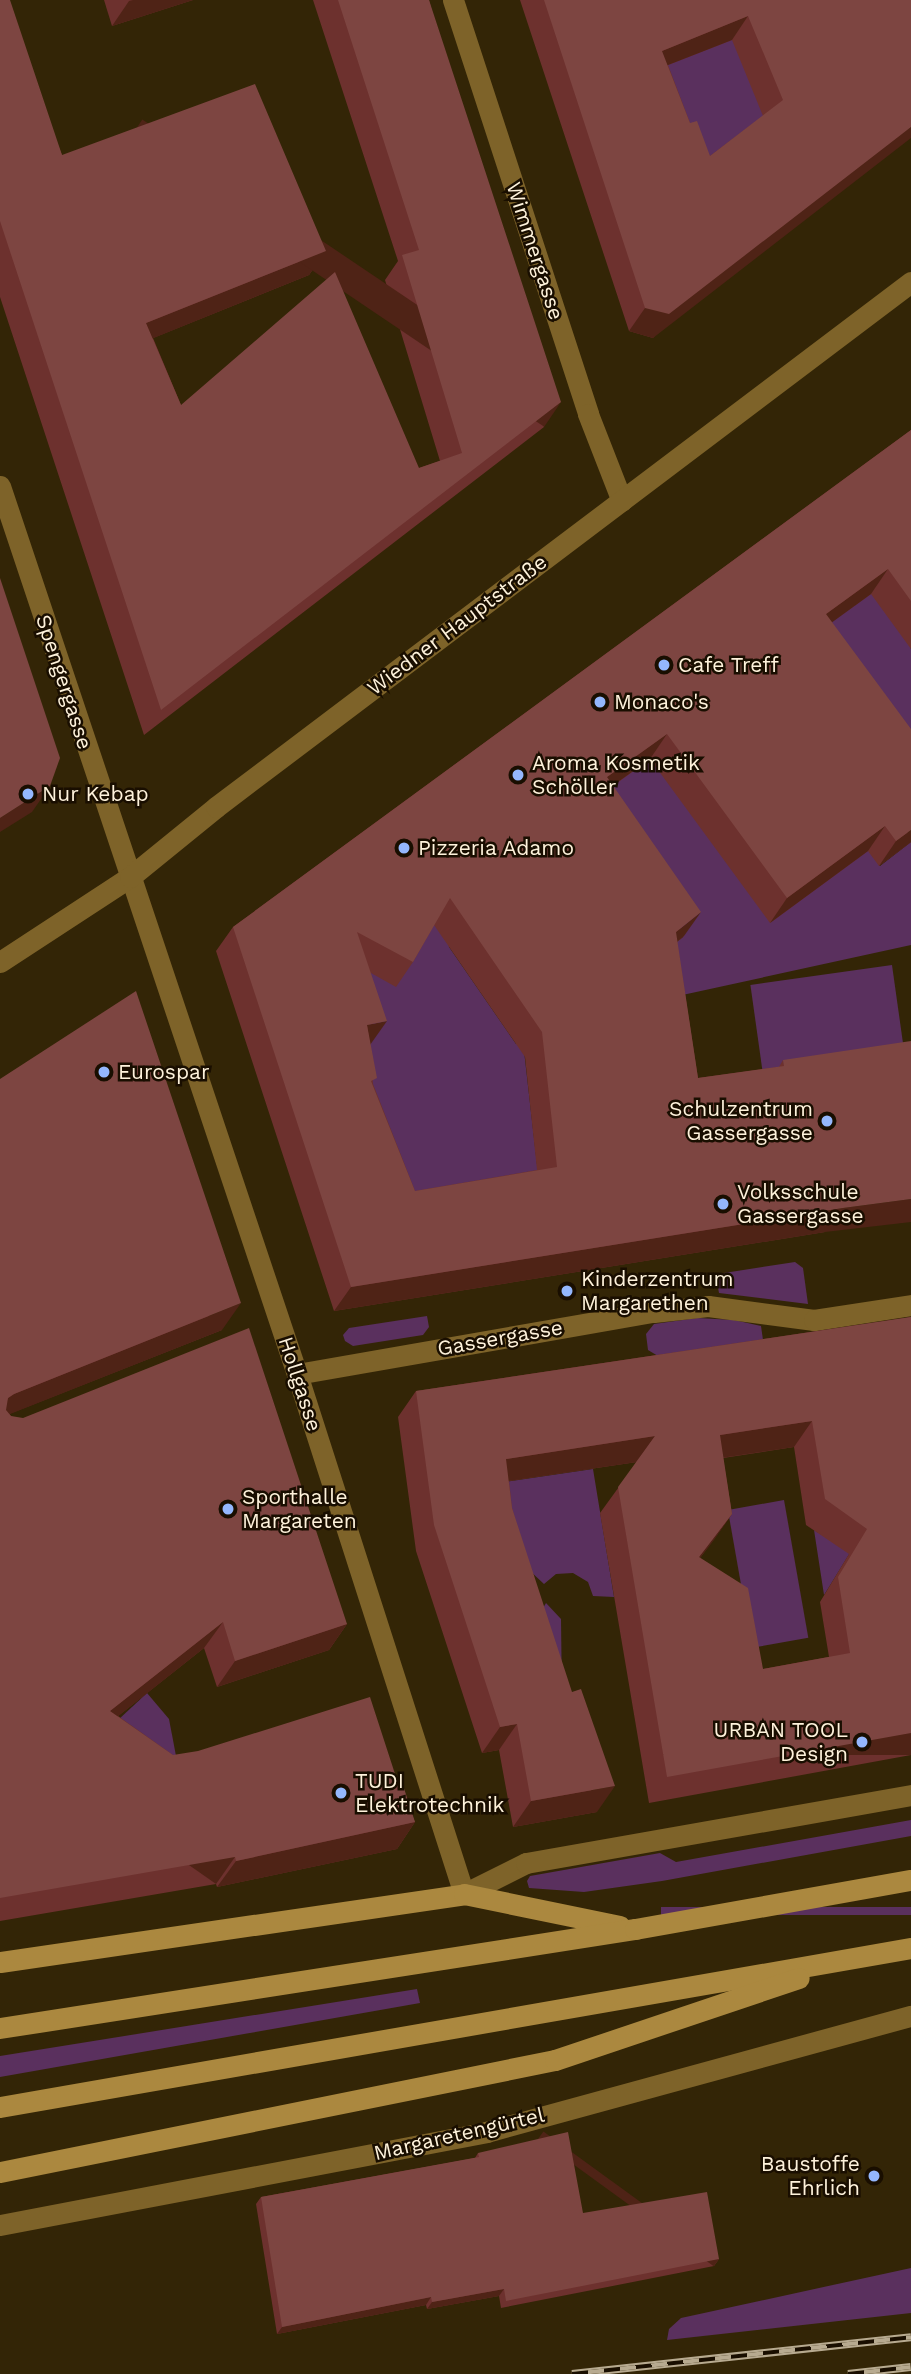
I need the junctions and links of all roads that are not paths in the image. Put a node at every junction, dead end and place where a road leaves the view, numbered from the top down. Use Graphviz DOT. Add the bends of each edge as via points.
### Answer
graph roads {
  1 [pos="453,0"];
  2 [pos="911,282"];
  3 [pos="0,486"];
  4 [pos="622,501"];
  5 [pos="130,877"];
  6 [pos="0,962"];
  7 [pos="911,1305"];
  8 [pos="297,1374"];
  9 [pos="911,1795"];
  10 [pos="911,1880"];
  11 [pos="464,1894"];
  12 [pos="635,1929"];
  13 [pos="911,1948"];
  14 [pos="863,1956"];
  15 [pos="0,1962"];
  16 [pos="911,2015"];
  17 [pos="0,2028"];
  18 [pos="0,2106"];
  19 [pos="0,2172"];
  20 [pos="0,2225"];
  1 -- 4 [label="street, Wimmergasse" via="593,426"];
  2 -- 4 [label="street, Wiedner Hauptstraße"];
  3 -- 5 [label="street, Spengergasse"];
  4 -- 5 [label="street, Wiedner Hauptstraße"];
  5 -- 6 [label="street, Wiedner Hauptstraße"];
  5 -- 8 [label="street, Hollgasse"];
  7 -- 8 [label="street, Gassergasse" via="814,1320 708,1306 654,1312"];
  8 -- 11 [label="street, Hollgasse"];
  9 -- 11 [label="street" via="526,1863"];
  10 -- 12 [label="main road"];
  11 -- 12 [label="main road"];
  11 -- 15 [label="main road"];
  12 -- 17 [label="main road"];
  13 -- 14 [label="main road"];
  14 -- 18 [label="main road"];
  14 -- 19 [label="main road" via="555,2060"];
  16 -- 20 [label="street, Margaretengürtel" via="486,2132"];
}
